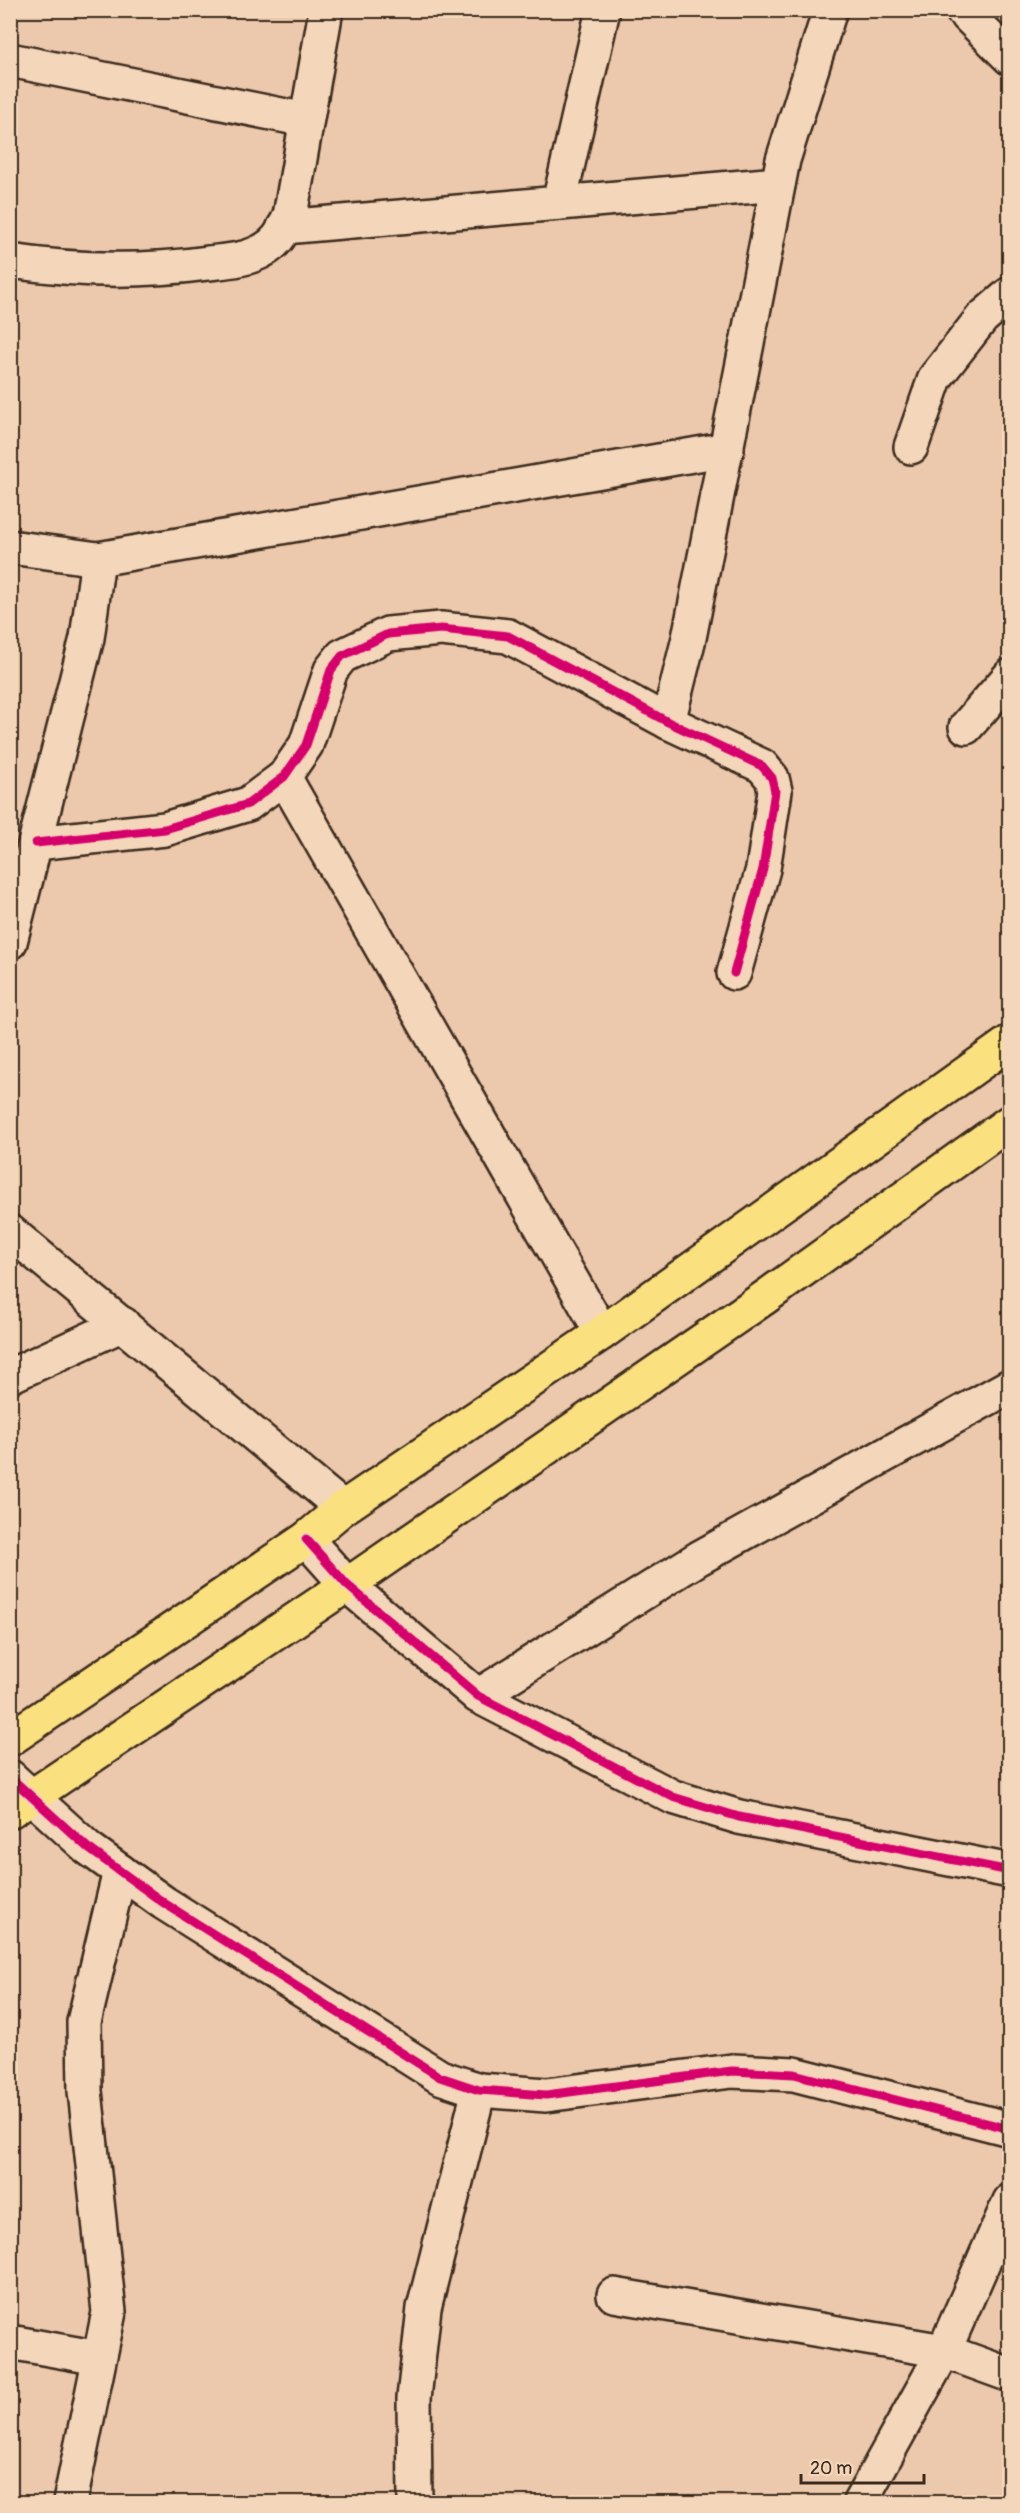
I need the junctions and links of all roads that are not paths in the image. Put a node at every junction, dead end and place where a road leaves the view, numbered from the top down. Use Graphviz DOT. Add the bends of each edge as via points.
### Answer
graph roads {
  1 [pos="326,10"];
  2 [pos="603,10"];
  3 [pos="830,10"];
  4 [pos="962,10"];
  5 [pos="1010,58"];
  6 [pos="10,60"];
  7 [pos="306,120"];
  8 [pos="778,184"];
  9 [pos="559,203"];
  10 [pos="284,227"];
  11 [pos="10,261"];
  12 [pos="1010,294"];
  13 [pos="911,447"];
  14 [pos="727,449"];
  15 [pos="10,547"];
  16 [pos="98,559"];
  17 [pos="1010,676"];
  18 [pos="668,722"];
  19 [pos="966,727"];
  20 [pos="284,777"];
  21 [pos="36,843"];
  22 [pos="10,942"];
  23 [pos="734,973"];
  24 [pos="1010,1042"];
  25 [pos="1010,1122"];
  26 [pos="10,1232"];
  27 [pos="123,1324"];
  28 [pos="602,1334"];
  29 [pos="10,1376"];
  30 [pos="1010,1386"];
  31 [pos="343,1508"];
  32 [pos="306,1539"];
  33 [pos="347,1584"];
  34 [pos="478,1696"];
  35 [pos="10,1740"];
  36 [pos="17,1795"];
  37 [pos="120,1871"];
  38 [pos="1010,1871"];
  39 [pos="479,2090"];
  40 [pos="1010,2129"];
  41 [pos="1010,2201"];
  42 [pos="614,2295"];
  43 [pos="10,2342"];
  44 [pos="944,2351"];
  45 [pos="99,2358"];
  46 [pos="1010,2376"];
  47 [pos="70,2502"];
  48 [pos="415,2502"];
  49 [pos="860,2502"];
  1 -- 7 [label="street"];
  2 -- 9 [label="street"];
  3 -- 8 [label="street"];
  4 -- 5 [label="street"];
  6 -- 7 [label="street"];
  7 -- 10 [label="street" via="290,216"];
  8 -- 9 [label="street"];
  8 -- 14 [label="street"];
  9 -- 10 [label="street"];
  10 -- 11 [label="street" via="279,240 262,252 186,266 130,270"];
  12 -- 13 [label="street" via="982,318 934,378"];
  14 -- 16 [label="street"];
  14 -- 18 [label="street"];
  15 -- 16 [label="street"];
  16 -- 21 [label="street" via="87,638"];
  17 -- 19 [label="street"];
  18 -- 20 [label="street" via="508,636 441,629 388,634 342,656 331,670 306,745"];
  18 -- 23 [label="street" via="762,766 774,784 763,869"];
  20 -- 21 [label="street" via="248,804 165,829"];
  20 -- 28 [label="street"];
  21 -- 22 [label="street"];
  24 -- 28 [label="main road"];
  25 -- 33 [label="main road" via="764,1298"];
  26 -- 27 [label="street"];
  27 -- 29 [label="street"];
  27 -- 31 [label="street"];
  28 -- 31 [label="main road"];
  30 -- 34 [label="street" via="699,1558"];
  31 -- 32 [label="main road"];
  32 -- 33 [label="street"];
  32 -- 35 [label="main road"];
  33 -- 34 [label="street"];
  33 -- 36 [label="main road"];
  34 -- 38 [label="street" via="673,1797 738,1817"];
  36 -- 37 [label="street"];
  37 -- 39 [label="street" via="164,1903 440,2077"];
  37 -- 45 [label="street" via="84,2022 85,2091 109,2312"];
  39 -- 40 [label="street" via="546,2095 732,2071 794,2074"];
  39 -- 48 [label="street" via="424,2308 414,2398"];
  41 -- 44 [label="street"];
  42 -- 44 [label="street"];
  43 -- 45 [label="street"];
  44 -- 46 [label="street"];
  44 -- 49 [label="street"];
  45 -- 47 [label="street"];
}
